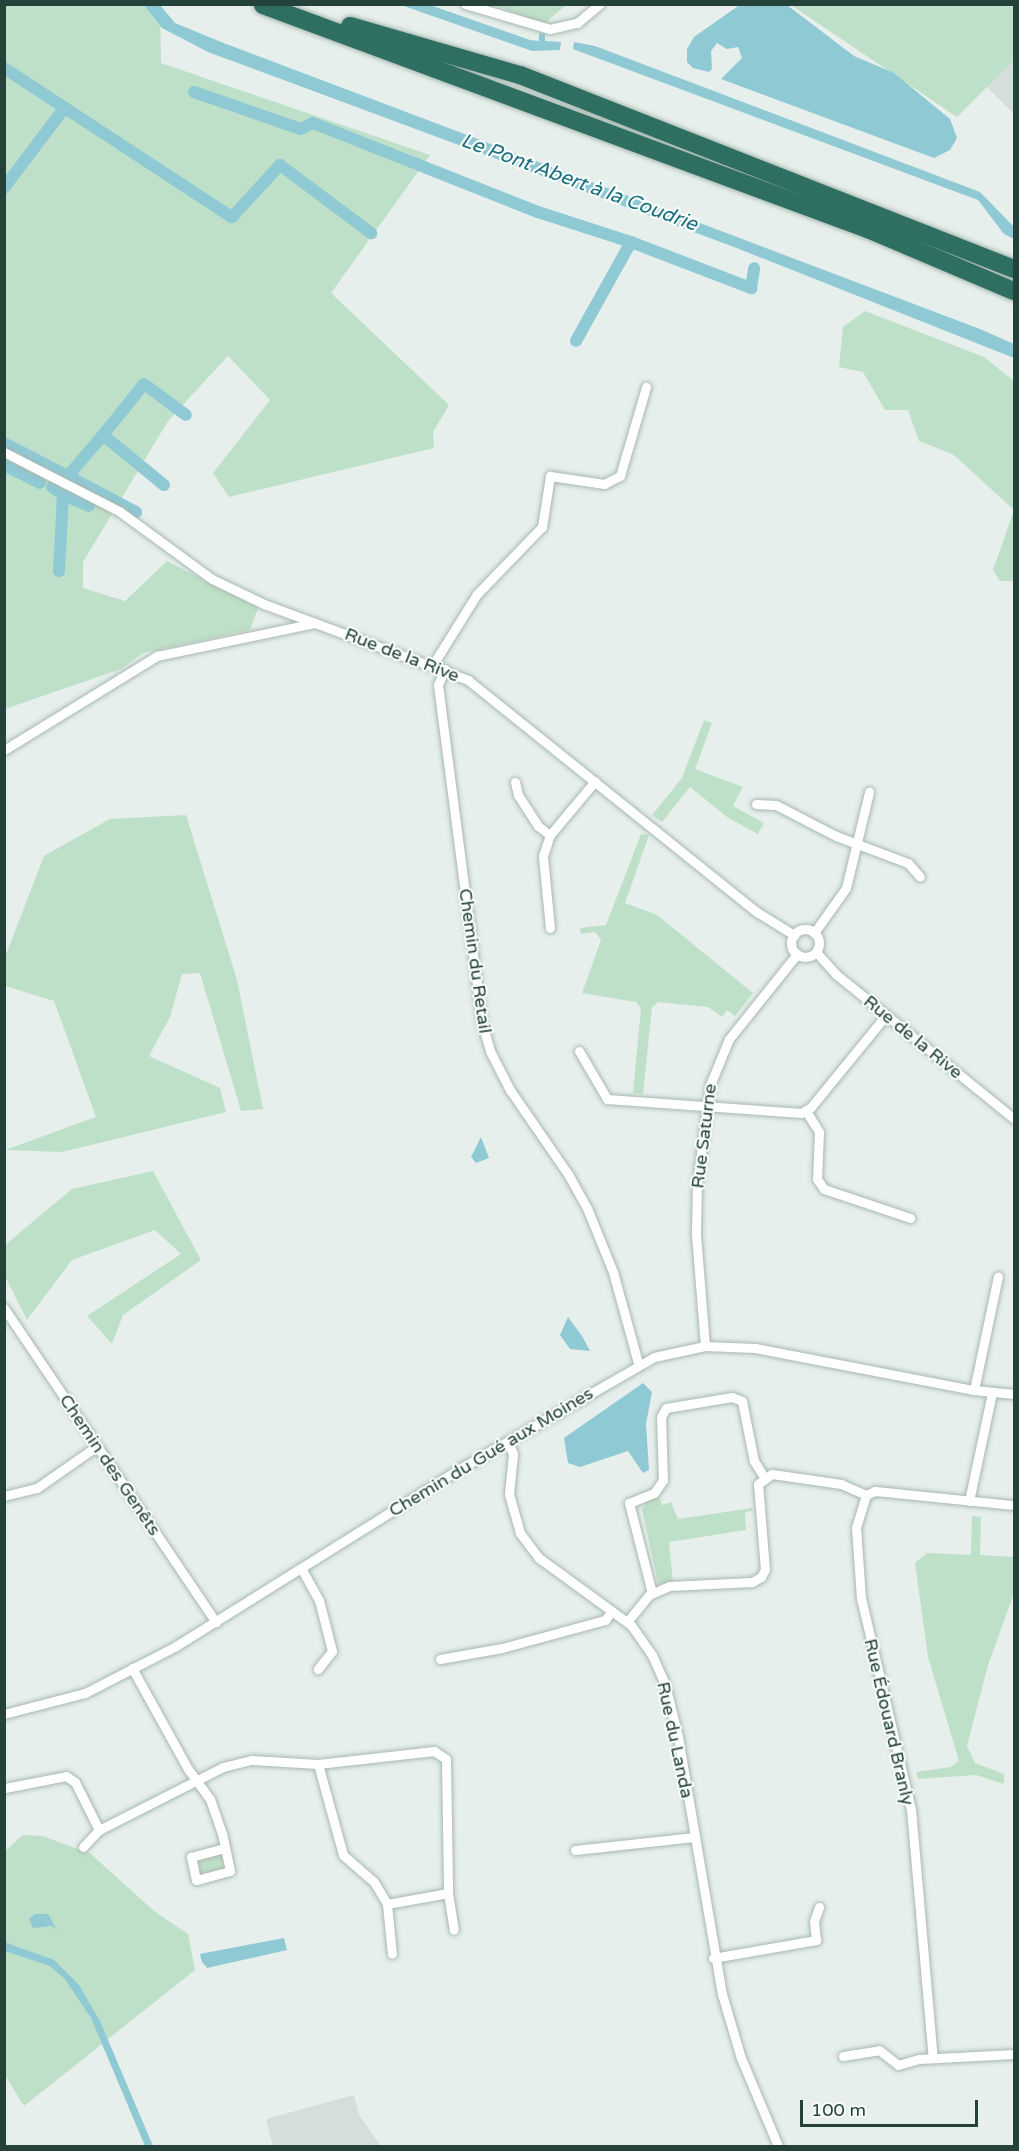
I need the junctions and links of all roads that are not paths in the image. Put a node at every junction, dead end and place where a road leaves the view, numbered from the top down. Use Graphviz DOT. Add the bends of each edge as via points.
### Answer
graph roads {
  1 [pos="465,4"];
  2 [pos="600,4"];
  3 [pos="1014,269"];
  4 [pos="1014,291"];
  5 [pos="646,387"];
  6 [pos="4,452"];
  7 [pos="318,623"];
  8 [pos="432,666"];
  9 [pos="445,669"];
  10 [pos="4,750"];
  11 [pos="595,781"];
  12 [pos="515,782"];
  13 [pos="869,792"];
  14 [pos="756,804"];
  15 [pos="550,834"];
  16 [pos="856,844"];
  17 [pos="920,877"];
  18 [pos="550,928"];
  19 [pos="814,933"];
  20 [pos="794,935"];
  21 [pos="816,952"];
  22 [pos="797,954"];
  23 [pos="886,1015"];
  24 [pos="579,1052"];
  25 [pos="707,1108"];
  26 [pos="806,1111"];
  27 [pos="1014,1119"];
  28 [pos="910,1218"];
  29 [pos="998,1276"];
  30 [pos="4,1308"];
  31 [pos="705,1346"];
  32 [pos="638,1363"];
  33 [pos="974,1390"];
  34 [pos="992,1393"];
  35 [pos="1014,1394"];
  36 [pos="508,1442"];
  37 [pos="97,1446"];
  38 [pos="764,1477"];
  39 [pos="866,1495"];
  40 [pos="4,1496"];
  41 [pos="969,1502"];
  42 [pos="1014,1504"];
  43 [pos="301,1568"];
  44 [pos="652,1593"];
  45 [pos="612,1611"];
  46 [pos="627,1622"];
  47 [pos="216,1623"];
  48 [pos="440,1659"];
  49 [pos="132,1668"];
  50 [pos="318,1669"];
  51 [pos="4,1714"];
  52 [pos="318,1764"];
  53 [pos="197,1780"];
  54 [pos="5,1788"];
  55 [pos="99,1830"];
  56 [pos="694,1837"];
  57 [pos="83,1847"];
  58 [pos="224,1848"];
  59 [pos="575,1850"];
  60 [pos="448,1893"];
  61 [pos="387,1904"];
  62 [pos="819,1907"];
  63 [pos="454,1930"];
  64 [pos="392,1954"];
  65 [pos="714,1958"];
  66 [pos="1014,2054"];
  67 [pos="843,2056"];
  68 [pos="933,2058"];
  69 [pos="778,2146"];
  1 -- 2 [label="street" via="550,29 577,23"];
  3 -- 4 [label="highway" via="520,75 381,34 263,5 870,230"];
  5 -- 8 [label="street" via="620,476 604,484 550,476 542,527 477,594"];
  6 -- 7 [label="street, Rue de la Rive" via="119,512 212,579 264,604"];
  7 -- 8 [label="street, Rue de la Rive"];
  7 -- 10 [label="street" via="157,656"];
  8 -- 9 [label="street, Rue de la Rive"];
  9 -- 11 [label="street, Rue de la Rive" via="496,699"];
  9 -- 32 [label="street, Chemin du Retail" via="438,685 482,1023 490,1051 510,1090 587,1208 613,1272"];
  11 -- 15 [label="street"];
  11 -- 20 [label="street, Rue de la Rive" via="757,912"];
  12 -- 15 [label="street" via="528,811"];
  13 -- 16 [label="street"];
  14 -- 16 [label="street" via="776,805"];
  15 -- 18 [label="street" via="543,856"];
  16 -- 17 [label="street" via="908,864"];
  16 -- 19 [label="street" via="846,888"];
  19 -- 20 [label="street" via="804,930"];
  19 -- 21 [label="street" via="819,944"];
  20 -- 22 [label="street" via="792,945"];
  21 -- 22 [label="street" via="809,956"];
  21 -- 23 [label="street, Rue de la Rive"];
  22 -- 25 [label="street, Rue Saturne" via="729,1039 713,1073"];
  23 -- 26 [label="street"];
  23 -- 27 [label="street, Rue de la Rive"];
  24 -- 25 [label="street" via="608,1099"];
  25 -- 26 [label="street"];
  25 -- 31 [label="street, Rue Saturne" via="697,1184 696,1234"];
  26 -- 28 [label="street" via="819,1132 817,1179 824,1189"];
  29 -- 33 [label="street"];
  30 -- 37 [label="street, Chemin des Genêts"];
  31 -- 32 [label="street, Chemin du Gué aux Moines"];
  31 -- 33 [label="street, Chemin du Gué aux Moines" via="785,1352"];
  32 -- 36 [label="street, Chemin du Gué aux Moines"];
  33 -- 34 [label="street, Chemin du Gué aux Moines"];
  34 -- 35 [label="street, Chemin du Gué aux Moines"];
  34 -- 41 [label="street"];
  36 -- 43 [label="street, Chemin du Gué aux Moines"];
  36 -- 45 [label="street, Rue du Landa" via="513,1454 509,1494 520,1533 539,1558"];
  37 -- 40 [label="street" via="37,1488"];
  37 -- 47 [label="street, Chemin des Genêts"];
  38 -- 39 [label="street" via="772,1474 841,1485"];
  38 -- 44 [label="street" via="758,1484 765,1569 761,1577 752,1582 669,1586"];
  38 -- 44 [label="street" via="754,1461 742,1401 732,1397 671,1404 666,1408 662,1417 663,1480 654,1493 629,1503"];
  39 -- 41 [label="street" via="875,1491"];
  39 -- 68 [label="street, Rue Édouard Branly" via="856,1527 861,1598 911,1809"];
  41 -- 42 [label="street"];
  43 -- 47 [label="street, Chemin du Gué aux Moines"];
  43 -- 50 [label="street" via="323,1613 333,1652"];
  44 -- 46 [label="street"];
  45 -- 46 [label="street, Rue du Landa"];
  45 -- 48 [label="street" via="605,1620 502,1648"];
  46 -- 56 [label="street, Rue du Landa" via="652,1655 665,1684"];
  47 -- 49 [label="street, Chemin du Gué aux Moines"];
  49 -- 51 [label="street, Chemin du Gué aux Moines" via="85,1693"];
  49 -- 53 [label="street"];
  52 -- 53 [label="street" via="252,1760 223,1767"];
  52 -- 60 [label="street" via="434,1751 443,1754"];
  52 -- 61 [label="street" via="343,1855 374,1882"];
  53 -- 55 [label="street"];
  53 -- 58 [label="street" via="210,1799"];
  54 -- 55 [label="street" via="66,1776 75,1782"];
  55 -- 57 [label="street"];
  56 -- 59 [label="street"];
  56 -- 65 [label="street, Rue du Landa"];
  58 -- 58 [label="street" via="230,1871 196,1880 192,1857"];
  60 -- 61 [label="street"];
  60 -- 63 [label="street"];
  61 -- 64 [label="street"];
  62 -- 65 [label="street" via="814,1921 816,1940"];
  65 -- 69 [label="street, Rue du Landa" via="741,2058"];
  66 -- 68 [label="street"];
  67 -- 68 [label="street" via="879,2050 898,2066"];
}
